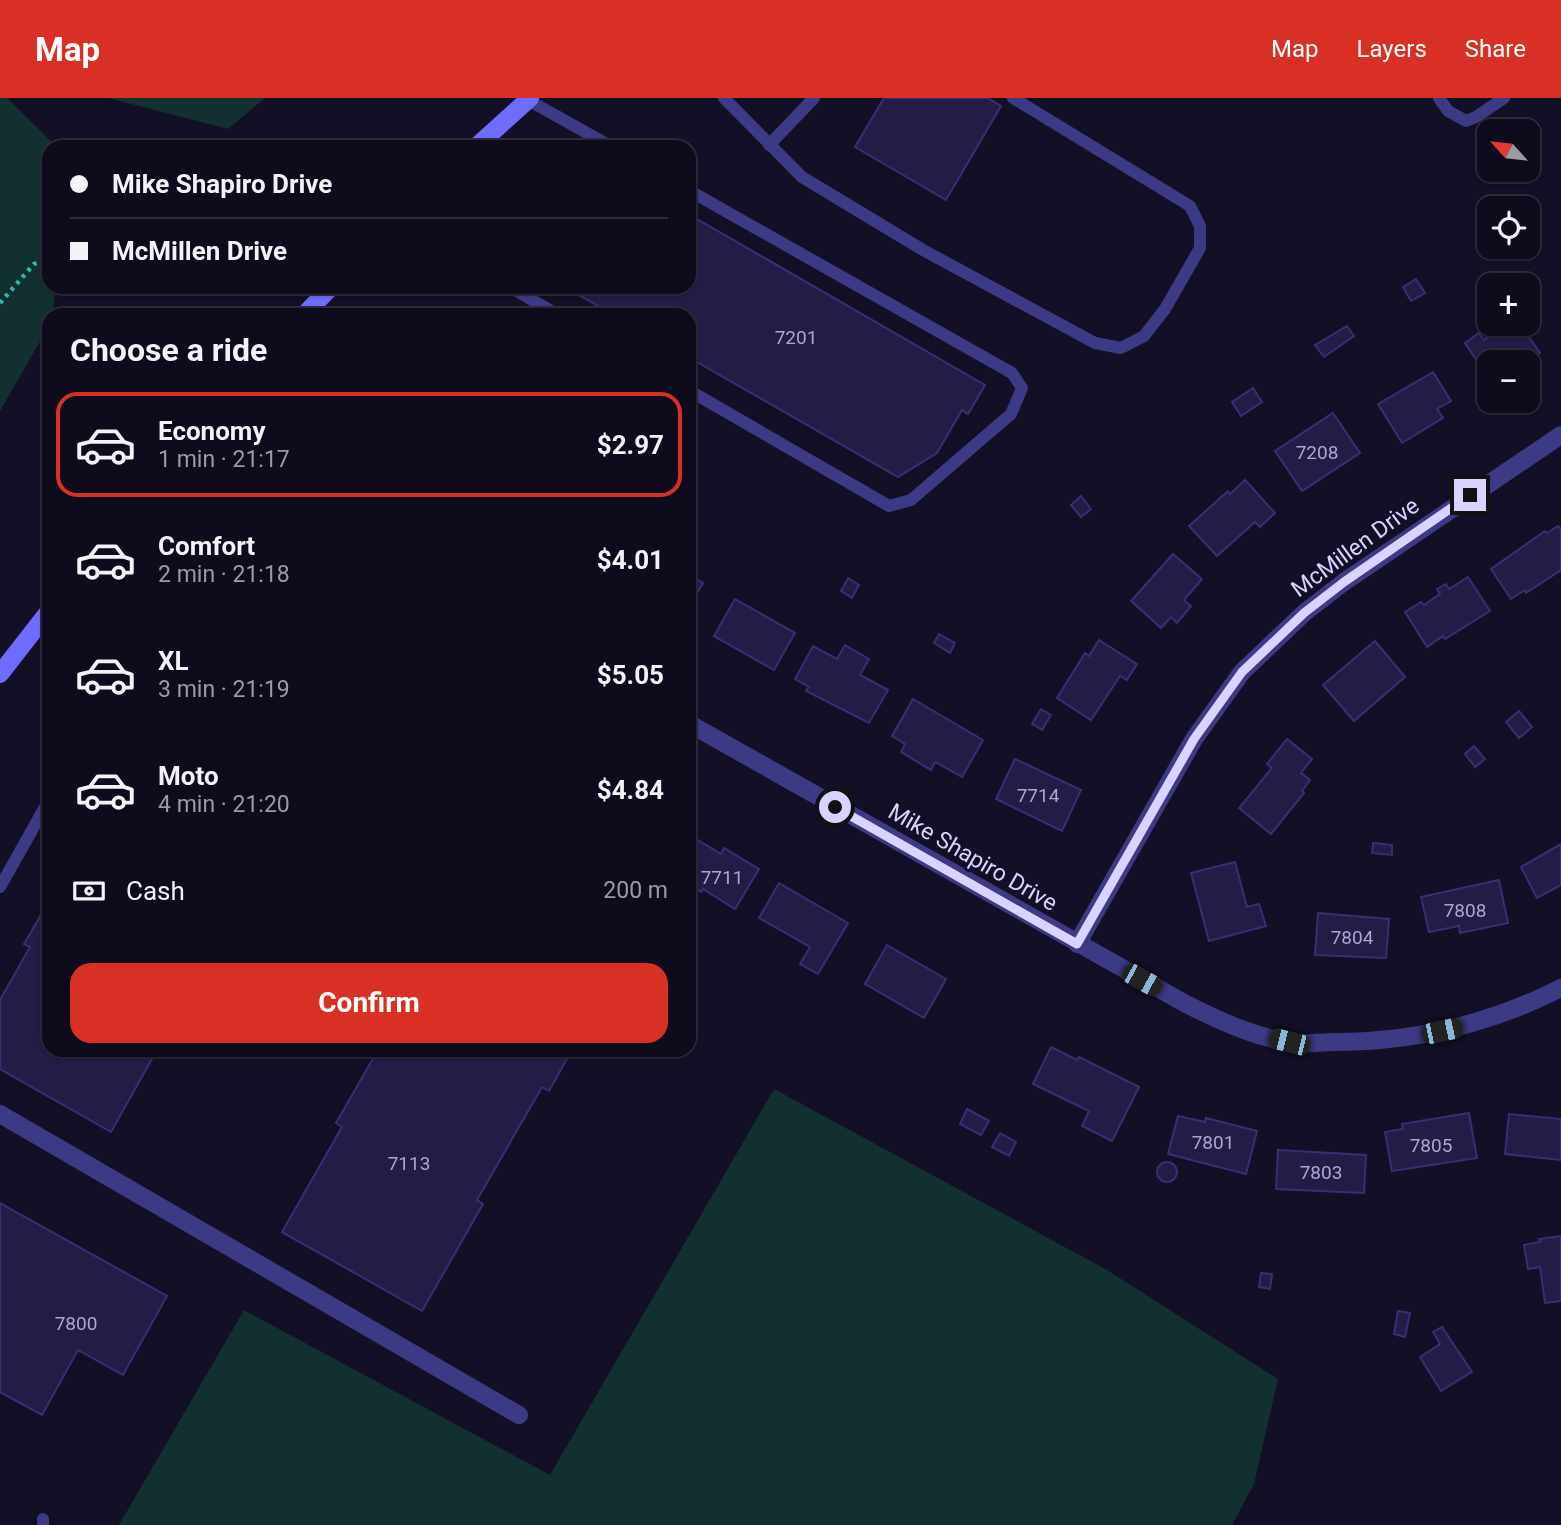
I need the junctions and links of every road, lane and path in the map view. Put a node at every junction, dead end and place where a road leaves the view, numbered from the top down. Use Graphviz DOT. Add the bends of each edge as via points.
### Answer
graph roads {
  1 [pos="724,98"];
  2 [pos="814,98"];
  3 [pos="1013,98"];
  4 [pos="1439,98"];
  5 [pos="1504,98"];
  6 [pos="529,99"];
  7 [pos="484,140"];
  8 [pos="600,140"];
  9 [pos="769,145"];
  10 [pos="696,194"];
  11 [pos="42,261"];
  12 [pos="324,294"];
  13 [pos="522,294"];
  14 [pos="0,303"];
  15 [pos="311,308"];
  16 [pos="546,308"];
  17 [pos="696,394"];
  18 [pos="1561,435"];
  19 [pos="42,620"];
  20 [pos="0,674"];
  21 [pos="696,727"];
  22 [pos="42,812"];
  23 [pos="0,887"];
  24 [pos="1077,944"];
  25 [pos="1561,988"];
  26 [pos="0,1114"];
  27 [pos="519,1415"];
  1 -- 9 [label="lane"];
  2 -- 9 [label="lane"];
  3 -- 9 [label="lane" via="1190,206 1200,226 1200,248 1165,309 1144,336 1121,348 1095,342 923,250 802,177"];
  4 -- 5 [label="lane" via="1448,111 1466,121"];
  6 -- 7 [label="main road"];
  6 -- 8 [label="lane"];
  10 -- 17 [label="lane" via="1012,373 1022,388 1011,414 911,500 889,506"];
  11 -- 14 [label="path"];
  12 -- 15 [label="main road"];
  13 -- 16 [label="lane"];
  18 -- 24 [label="street, McMillen Drive" via="1344,582 1242,672 1194,739"];
  19 -- 20 [label="main road"];
  21 -- 24 [label="street, Mike Shapiro Drive"];
  22 -- 23 [label="lane"];
  24 -- 25 [label="street, Mike Shapiro Drive" via="1210,1017 1289,1042 1364,1042 1424,1035 1496,1017"];
  26 -- 27 [label="street"];
}
